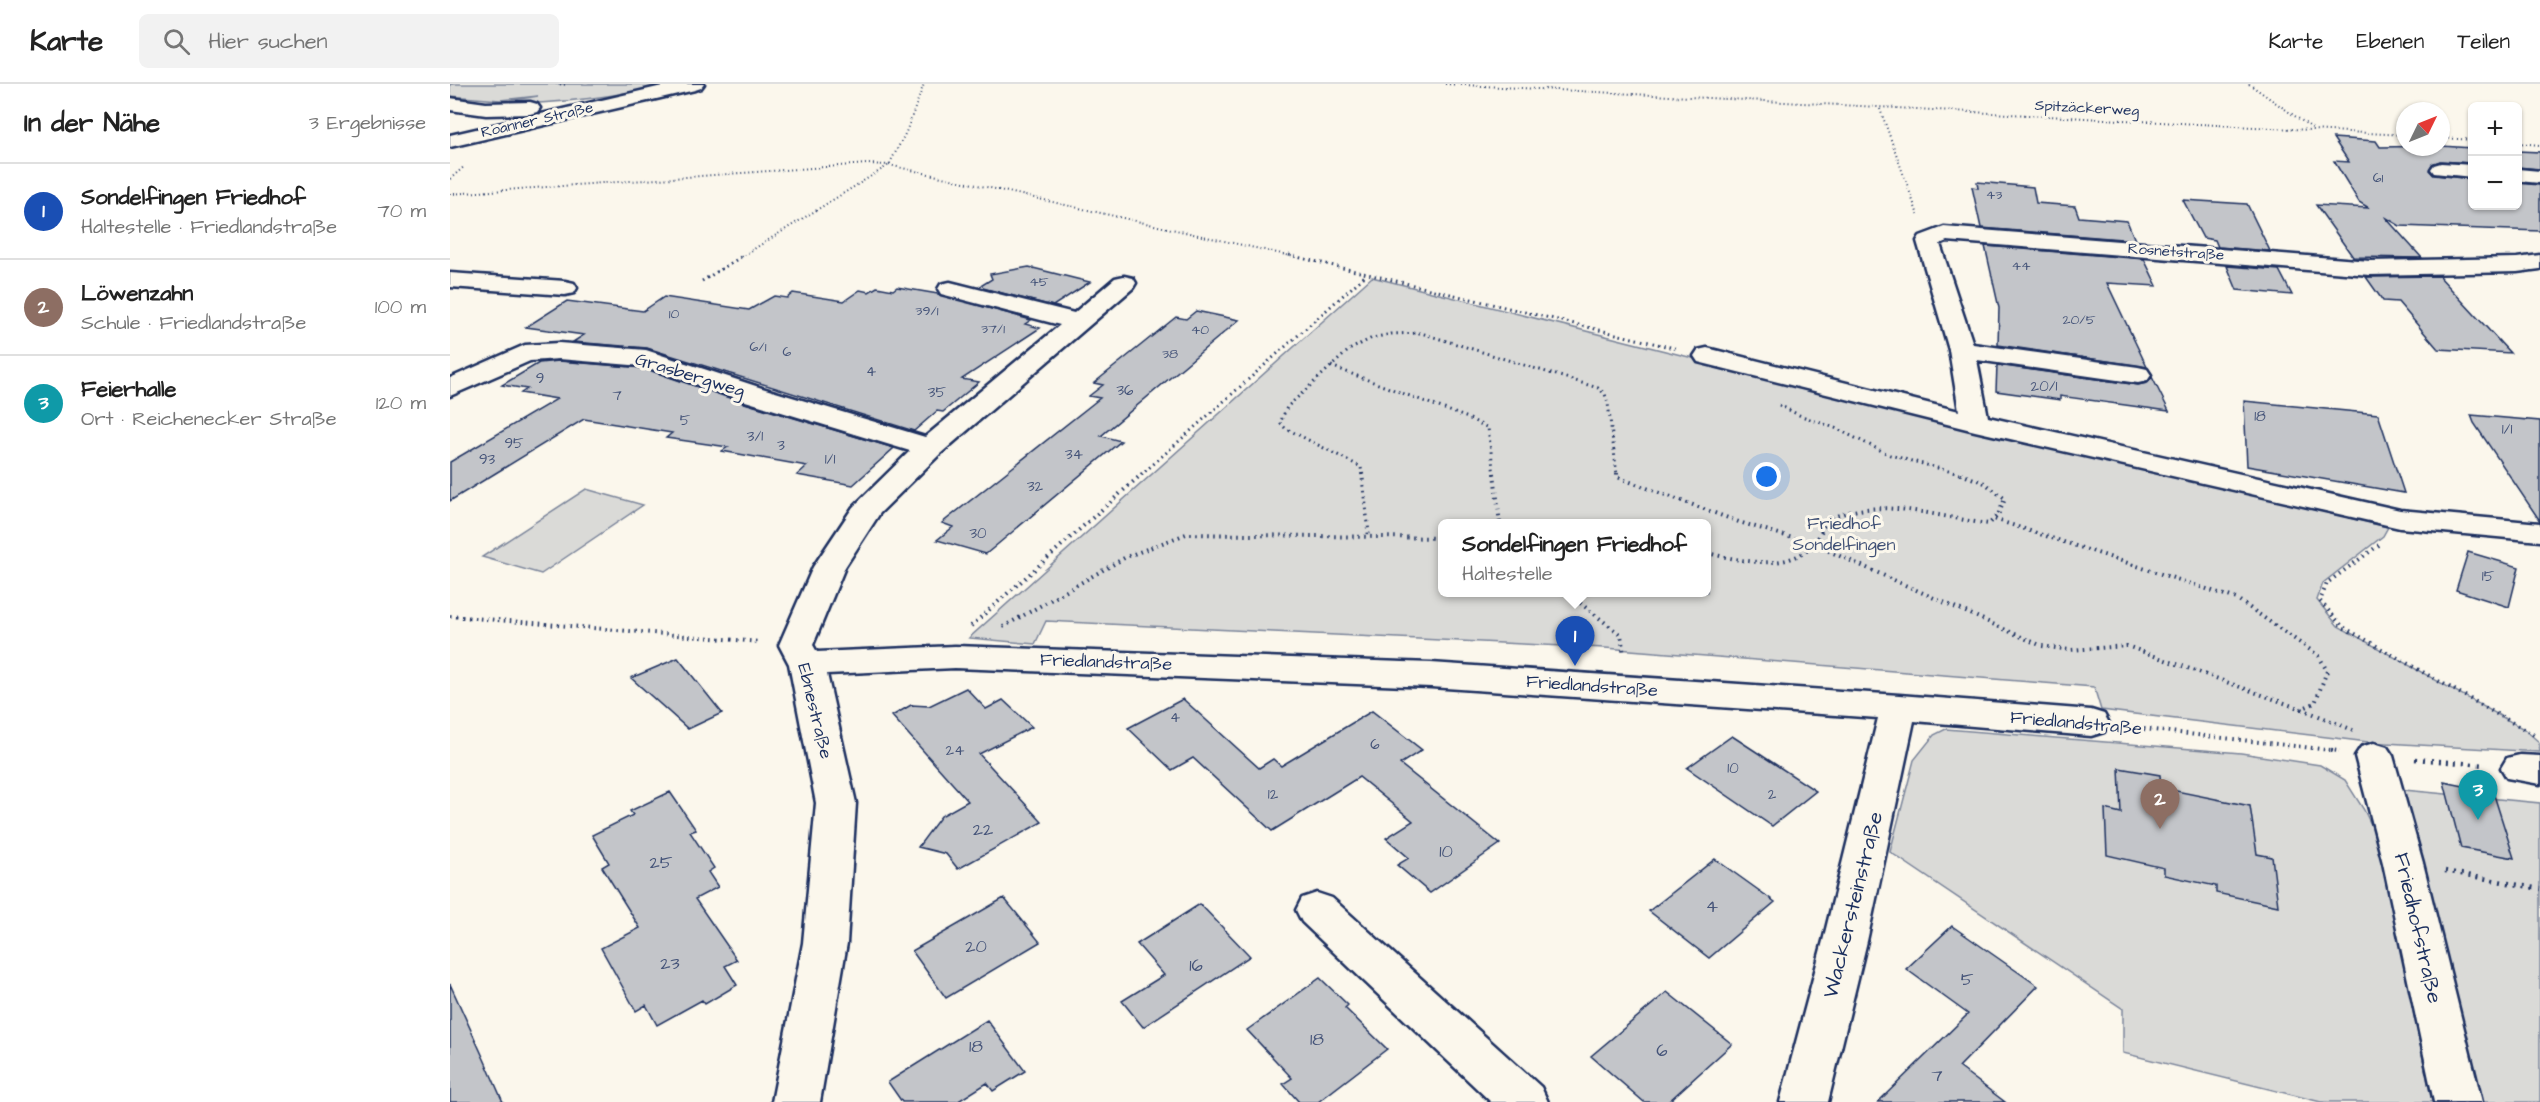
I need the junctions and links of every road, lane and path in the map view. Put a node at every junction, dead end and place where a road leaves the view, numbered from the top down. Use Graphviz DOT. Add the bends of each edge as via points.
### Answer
graph roads {
  1 [pos="695,84"];
  2 [pos="924,84"];
  3 [pos="1444,84"];
  4 [pos="2249,84"];
  5 [pos="619,102"];
  6 [pos="450,104"];
  7 [pos="1880,109"];
  8 [pos="2314,129"];
  9 [pos="2396,134"];
  10 [pos="2450,139"];
  11 [pos="2468,140"];
  12 [pos="450,141"];
  13 [pos="2522,143"];
  14 [pos="2540,145"];
  15 [pos="890,165"];
  16 [pos="2441,169"];
  17 [pos="2468,171"];
  18 [pos="2522,175"];
  19 [pos="2540,177"];
  20 [pos="450,194"];
  21 [pos="1928,241"];
  22 [pos="2540,262"];
  23 [pos="1368,273"];
  24 [pos="450,280"];
  25 [pos="702,281"];
  26 [pos="1124,283"];
  27 [pos="566,288"];
  28 [pos="950,289"];
  29 [pos="1079,322"];
  30 [pos="1962,350"];
  31 [pos="1707,356"];
  32 [pos="1331,366"];
  33 [pos="1776,373"];
  34 [pos="2138,375"];
  35 [pos="450,388"];
  36 [pos="1975,423"];
  37 [pos="930,448"];
  38 [pos="1499,519"];
  39 [pos="1994,519"];
  40 [pos="2400,519"];
  41 [pos="2540,532"];
  42 [pos="1369,538"];
  43 [pos="1438,538"];
  44 [pos="1813,544"];
  45 [pos="1711,554"];
  46 [pos="1572,597"];
  47 [pos="450,616"];
  48 [pos="801,655"];
  49 [pos="945,657"];
  50 [pos="1628,688"];
  51 [pos="1899,707"];
  52 [pos="2091,723"];
  53 [pos="2374,756"];
  54 [pos="2533,759"];
  55 [pos="2403,863"];
  56 [pos="2540,889"];
  57 [pos="1317,910"];
  58 [pos="796,1102"];
  59 [pos="1524,1102"];
  60 [pos="1804,1102"];
  61 [pos="2458,1102"];
  1 -- 5 [label="street, Roanner Straße"];
  2 -- 15 [label="path"];
  3 -- 7 [label="path, Spitzäckerweg"];
  4 -- 8 [label="path"];
  5 -- 6 [label="street" via="506,109"];
  5 -- 12 [label="street, Roanner Straße"];
  7 -- 8 [label="path, Spitzäckerweg"];
  7 -- 21 [label="path"];
  8 -- 9 [label="path, Spitzäckerweg"];
  10 -- 11 [label="path"];
  13 -- 14 [label="path"];
  15 -- 20 [label="path"];
  15 -- 23 [label="path"];
  15 -- 25 [label="path"];
  16 -- 17 [label="street"];
  18 -- 19 [label="street"];
  21 -- 22 [label="street, Rosnetstraße" via="1944,234 2370,268"];
  21 -- 30 [label="street"];
  23 -- 31 [label="path"];
  23 -- 49 [label="path"];
  24 -- 27 [label="street"];
  26 -- 29 [label="street, Ebnestraße"];
  28 -- 29 [label="street"];
  29 -- 37 [label="street, Ebnestraße"];
  30 -- 34 [label="street"];
  30 -- 36 [label="street"];
  31 -- 33 [label="street"];
  32 -- 38 [label="path" via="1488,428"];
  32 -- 42 [label="path" via="1287,407 1280,423 1360,467"];
  32 -- 44 [label="path" via="1360,342 1391,334 1422,333 1598,388 1608,403 1617,477 1739,522"];
  33 -- 36 [label="street"];
  33 -- 39 [label="path" via="1771,390 1776,402 1788,411 1899,459 1974,478 1999,491 2004,499"];
  35 -- 37 [label="street, Grasbergweg" via="525,353 559,351 646,358"];
  36 -- 40 [label="street"];
  37 -- 48 [label="street, Ebnestraße" via="868,507 829,567"];
  39 -- 44 [label="path" via="1989,524 1911,512 1866,510 1838,516 1821,526"];
  39 -- 44 [label="path" via="2237,599 2319,656 2327,670 2315,704 2301,709 2127,646 2070,650 2042,646"];
  40 -- 41 [label="street"];
  40 -- 54 [label="path" via="2388,538 2327,583 2320,601 2343,627 2525,728"];
  42 -- 43 [label="path"];
  42 -- 49 [label="path" via="1186,534 1126,557"];
  44 -- 45 [label="path" via="1801,556 1770,561"];
  46 -- 50 [label="path" via="1621,635"];
  47 -- 48 [label="path"];
  48 -- 49 [label="street, Friedlandstraße"];
  48 -- 58 [label="street, Ebnestraße" via="836,803 825,943"];
  49 -- 50 [label="street, Friedlandstraße" via="1431,675"];
  50 -- 51 [label="street, Friedlandstraße"];
  51 -- 52 [label="street, Friedlandstraße"];
  51 -- 60 [label="street, Wackersteinstraße"];
  52 -- 53 [label="path, Friedlandstraße"];
  53 -- 54 [label="path, Friedlandstraße"];
  53 -- 55 [label="street, Friedhofstraße"];
  55 -- 56 [label="path"];
  55 -- 61 [label="street, Friedhofstraße"];
  57 -- 59 [label="street"];
}
